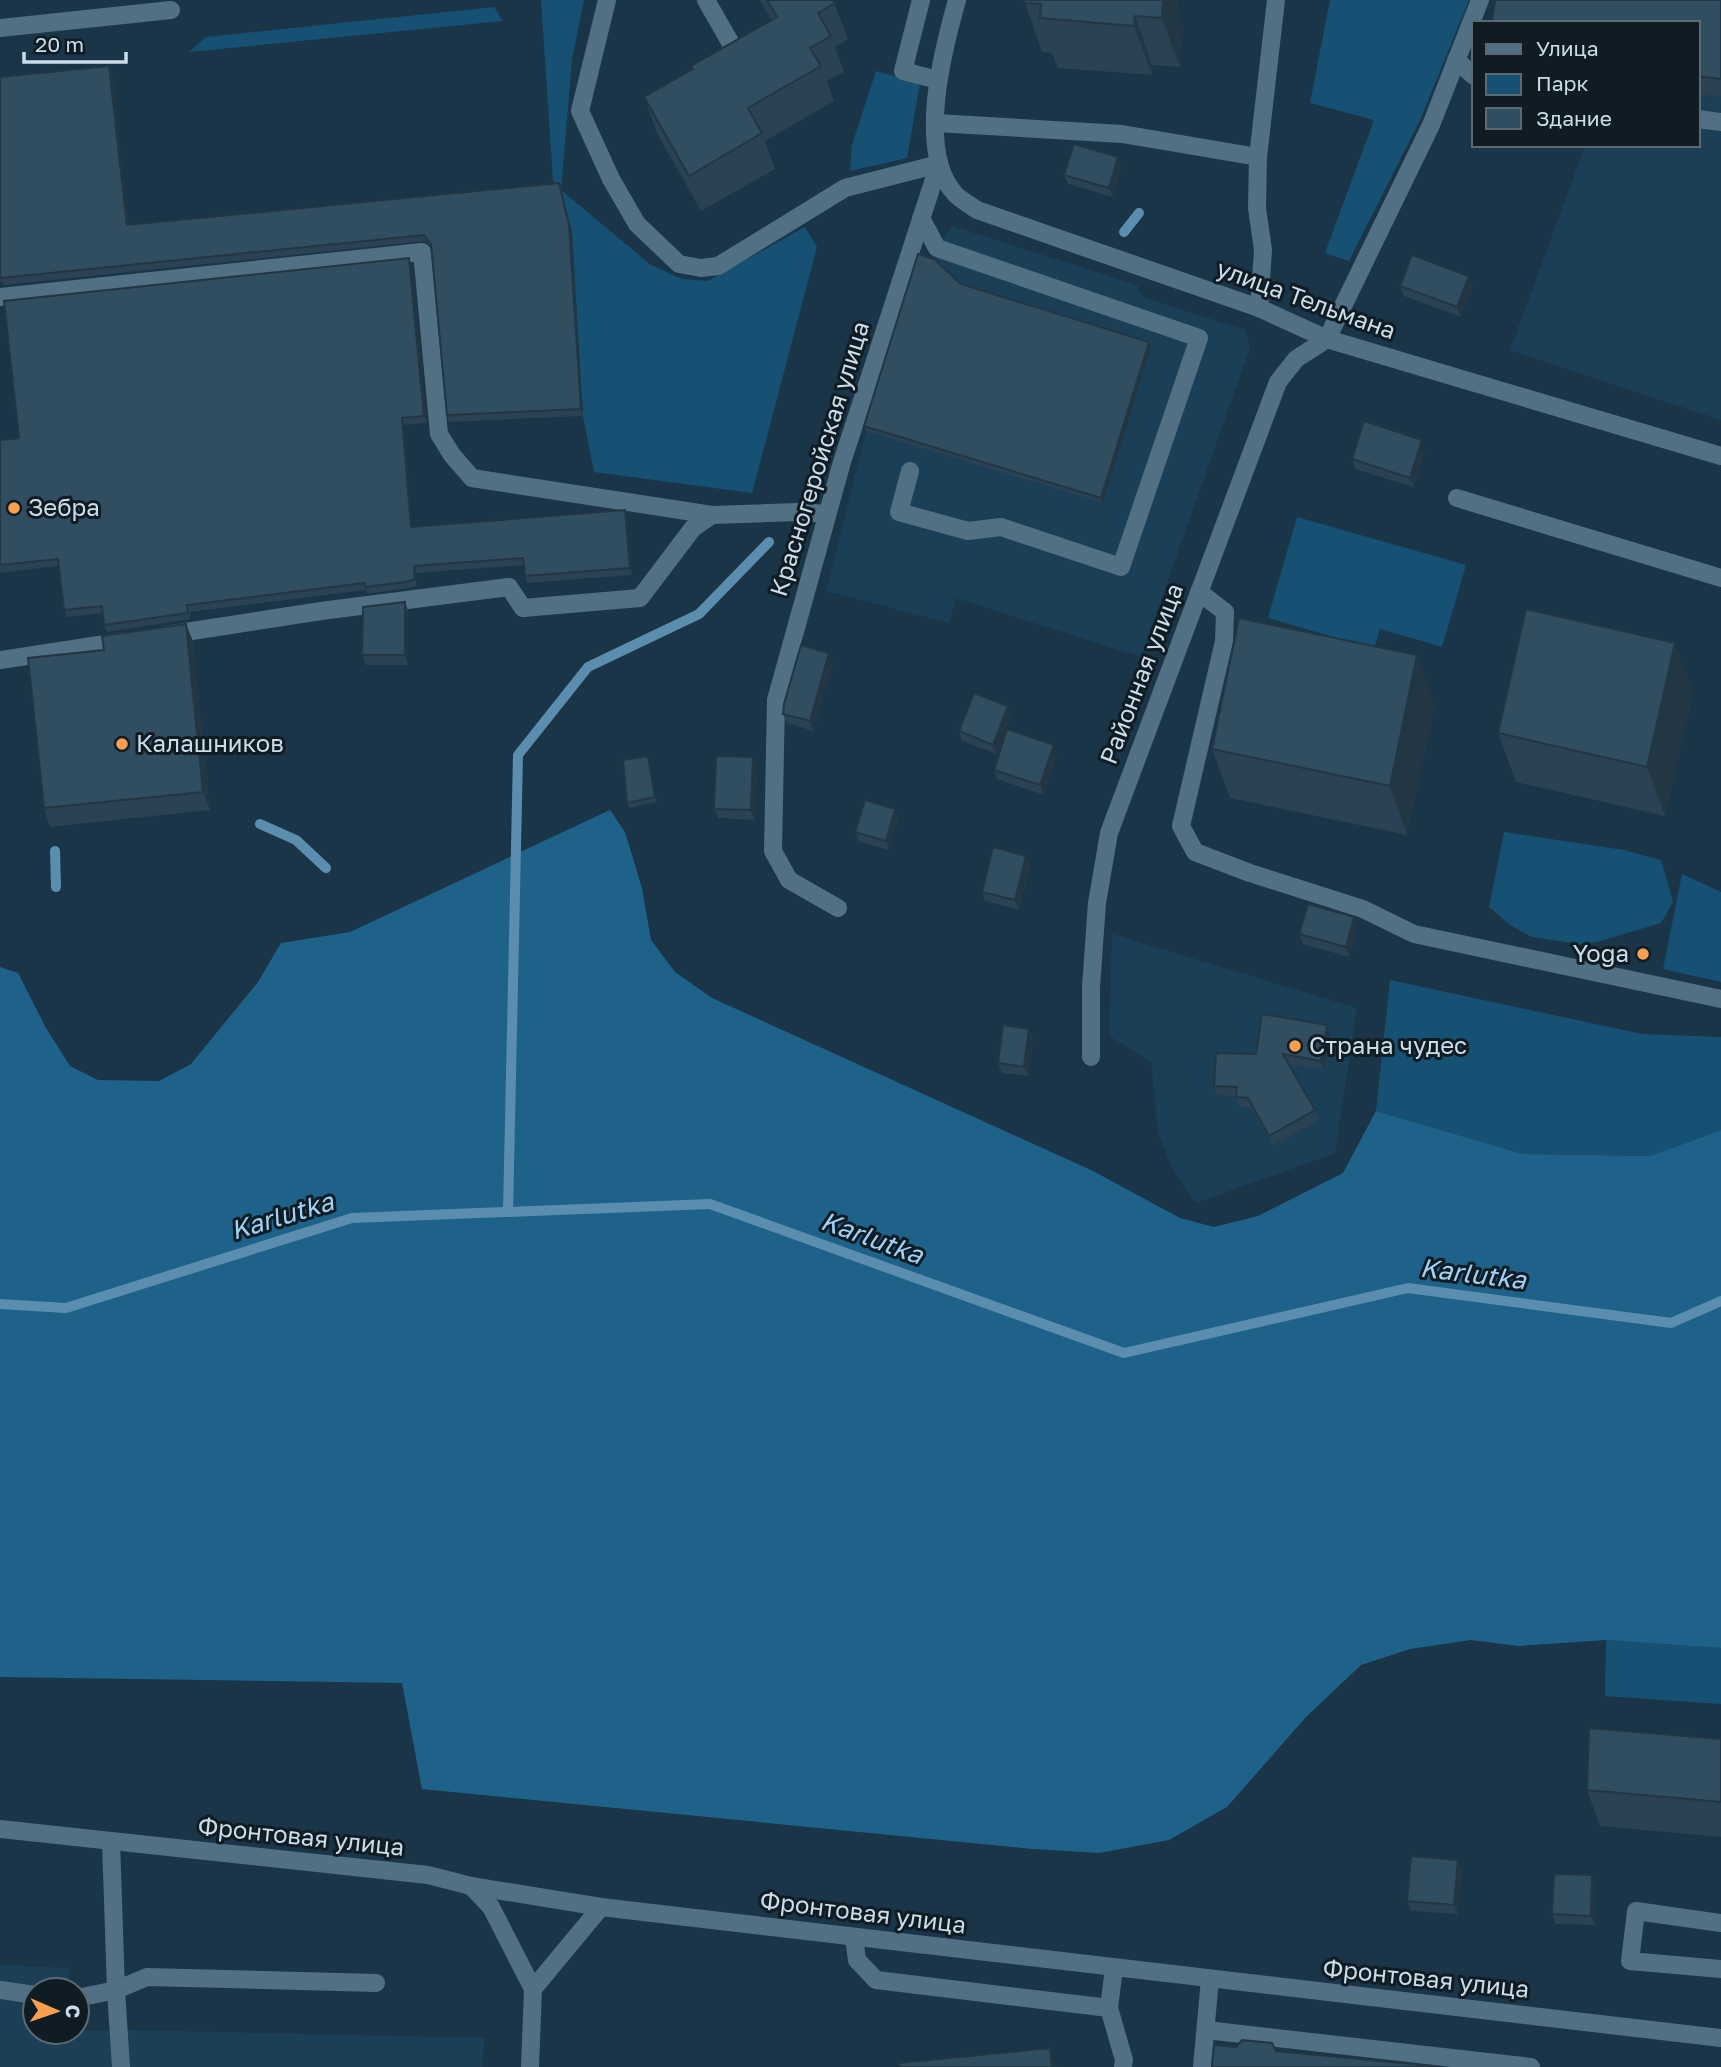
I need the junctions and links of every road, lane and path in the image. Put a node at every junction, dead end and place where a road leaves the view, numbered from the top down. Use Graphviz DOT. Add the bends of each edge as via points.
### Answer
graph roads {
  1 [pos="607,0"];
  2 [pos="706,0"];
  3 [pos="921,0"];
  4 [pos="957,0"];
  5 [pos="1276,0"];
  6 [pos="1480,0"];
  7 [pos="171,9"];
  8 [pos="0,28"];
  9 [pos="1456,60"];
  10 [pos="744,66"];
  11 [pos="1472,74"];
  12 [pos="938,80"];
  13 [pos="1700,119"];
  14 [pos="1721,122"];
  15 [pos="936,123"];
  16 [pos="1258,157"];
  17 [pos="939,164"];
  18 [pos="921,218"];
  19 [pos="0,297"];
  20 [pos="1259,308"];
  21 [pos="1327,339"];
  22 [pos="1721,456"];
  23 [pos="910,471"];
  24 [pos="1457,498"];
  25 [pos="827,514"];
  26 [pos="712,515"];
  27 [pos="1721,578"];
  28 [pos="1199,592"];
  29 [pos="0,660"];
  30 [pos="838,908"];
  31 [pos="1721,999"];
  32 [pos="1091,1057"];
  33 [pos="0,1829"];
  34 [pos="111,1842"];
  35 [pos="471,1886"];
  36 [pos="601,1907"];
  37 [pos="1721,1923"];
  38 [pos="854,1937"];
  39 [pos="1114,1968"];
  40 [pos="1721,1969"];
  41 [pos="1210,1979"];
  42 [pos="376,1983"];
  43 [pos="533,1989"];
  44 [pos="0,1990"];
  45 [pos="116,1990"];
  46 [pos="21,1993"];
  47 [pos="91,1995"];
  48 [pos="1109,2008"];
  49 [pos="1206,2030"];
  50 [pos="1721,2038"];
  51 [pos="121,2067"];
  52 [pos="530,2067"];
  53 [pos="1124,2067"];
  54 [pos="1202,2067"];
  55 [pos="1531,2067"];
  1 -- 17 [label="street" via="580,111 637,224 679,264 718,266 845,188"];
  2 -- 10 [label="street"];
  3 -- 12 [label="street" via="903,71"];
  4 -- 12 [label="street, Красногеройская улица"];
  5 -- 16 [label="street"];
  6 -- 9 [label="street"];
  7 -- 8 [label="street"];
  9 -- 11 [label="street"];
  9 -- 21 [label="street" via="1431,125"];
  12 -- 15 [label="street, Красногеройская улица"];
  13 -- 14 [label="street"];
  15 -- 16 [label="street" via="1122,134"];
  15 -- 17 [label="street, Красногеройская улица"];
  16 -- 20 [label="street" via="1257,208 1263,250"];
  17 -- 18 [label="street, Красногеройская улица"];
  17 -- 20 [label="street, улица Тельмана" via="954,194 977,211"];
  18 -- 23 [label="street" via="937,248 1199,338 1121,567 1001,527 968,531 899,512"];
  18 -- 25 [label="street, Красногеройская улица"];
  19 -- 26 [label="street" via="422,252 439,434 471,478"];
  20 -- 21 [label="street, улица Тельмана"];
  21 -- 22 [label="street, улица Тельмана"];
  21 -- 28 [label="street, Районная улица" via="1296,359 1278,382"];
  24 -- 27 [label="street"];
  25 -- 26 [label="street"];
  25 -- 30 [label="street, Красногеройская улица" via="776,700 773,851 789,880"];
  26 -- 29 [label="street" via="693,527 640,598 523,608 509,587"];
  28 -- 31 [label="street" via="1225,612 1224,642 1181,825 1195,852 1363,909 1414,934"];
  28 -- 32 [label="street, Районная улица" via="1109,833 1097,903"];
  33 -- 34 [label="street, Фронтовая улица"];
  34 -- 35 [label="street, Фронтовая улица" via="428,1875"];
  34 -- 45 [label="street"];
  35 -- 36 [label="street, Фронтовая улица"];
  35 -- 43 [label="street" via="491,1907"];
  36 -- 38 [label="street, Фронтовая улица"];
  36 -- 43 [label="street"];
  37 -- 40 [label="street" via="1636,1911 1630,1961"];
  38 -- 39 [label="street, Фронтовая улица"];
  38 -- 48 [label="street" via="857,1960 876,1980"];
  39 -- 41 [label="street, Фронтовая улица"];
  39 -- 48 [label="street"];
  41 -- 49 [label="street"];
  41 -- 50 [label="street, Фронтовая улица"];
  42 -- 45 [label="street" via="147,1977"];
  43 -- 52 [label="street"];
  44 -- 46 [label="street"];
  45 -- 47 [label="street"];
  45 -- 51 [label="street"];
  48 -- 53 [label="street"];
  49 -- 54 [label="street"];
  49 -- 55 [label="street"];
}
